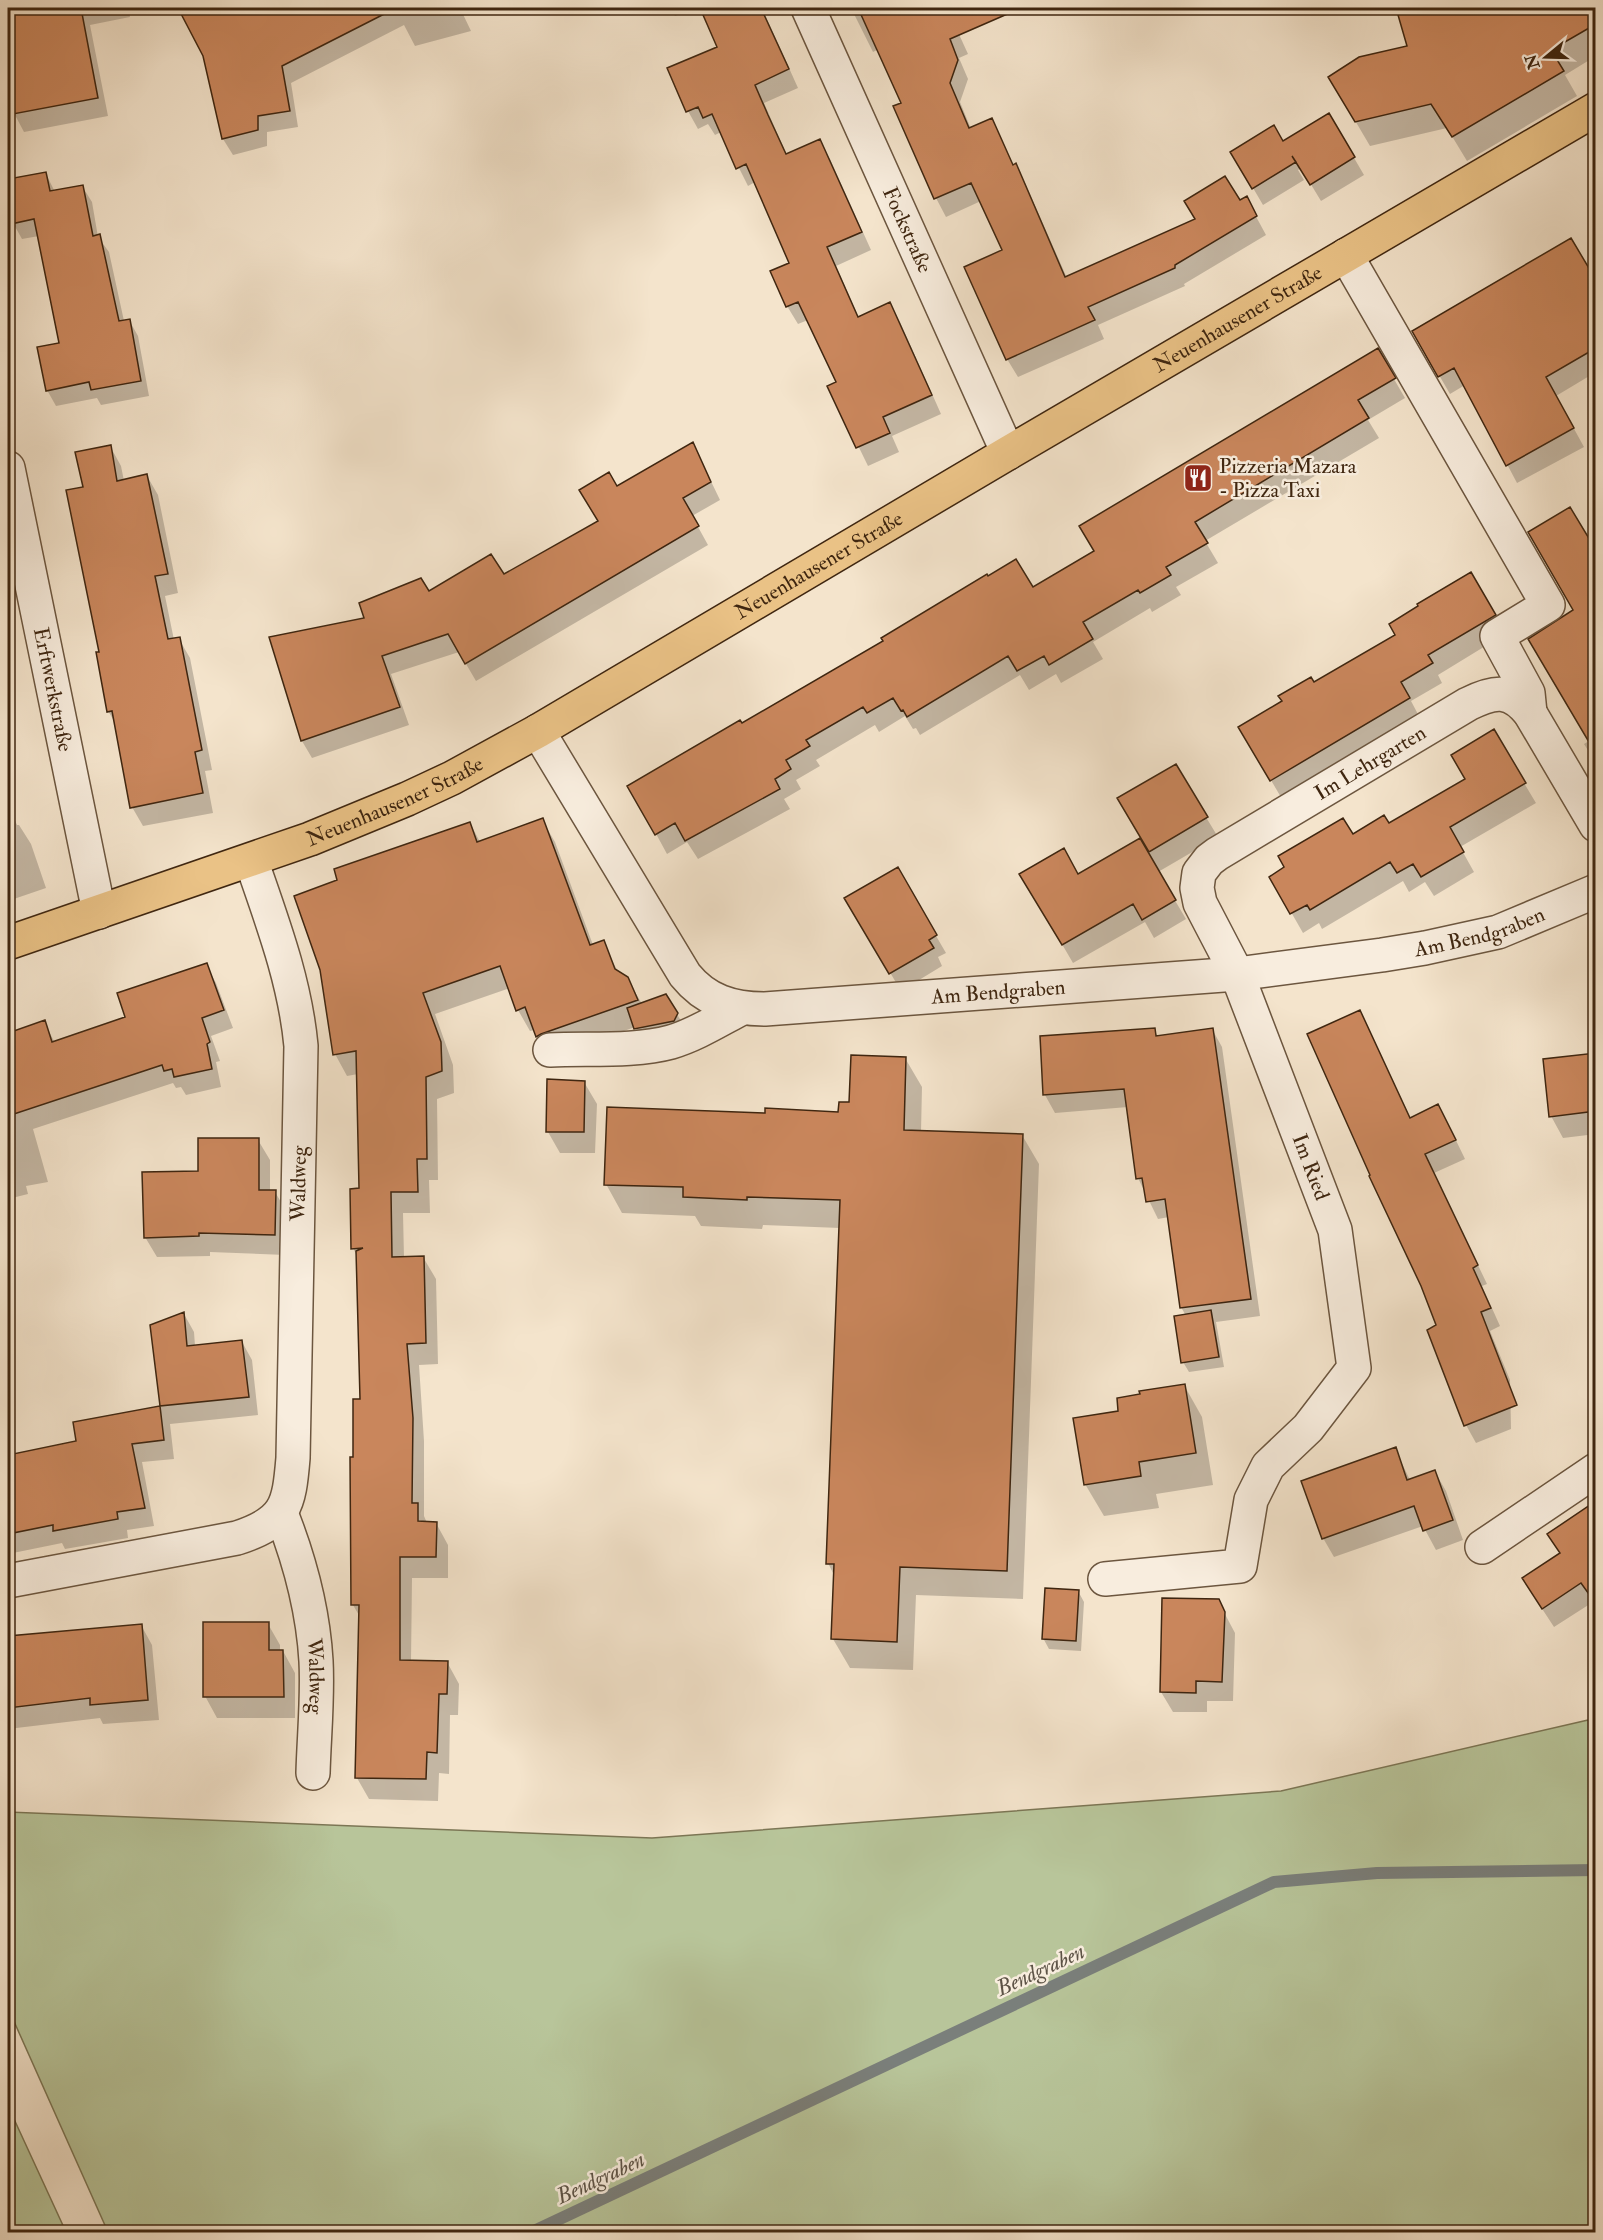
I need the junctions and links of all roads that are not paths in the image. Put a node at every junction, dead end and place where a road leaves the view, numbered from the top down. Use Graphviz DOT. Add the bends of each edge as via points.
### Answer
graph roads {
  1 [pos="808,8"];
  2 [pos="1596,109"];
  3 [pos="1346,255"];
  4 [pos="1008,453"];
  5 [pos="8,468"];
  6 [pos="1530,713"];
  7 [pos="538,731"];
  8 [pos="1596,825"];
  9 [pos="251,860"];
  10 [pos="1596,891"];
  11 [pos="99,912"];
  12 [pos="8,943"];
  13 [pos="1237,974"];
  14 [pos="742,1008"];
  15 [pos="550,1050"];
  16 [pos="1596,1470"];
  17 [pos="280,1513"];
  18 [pos="1482,1547"];
  19 [pos="1105,1579"];
  20 [pos="8,1581"];
  21 [pos="313,1773"];
  1 -- 4 [label="street, Fockstraße"];
  2 -- 3 [label="main road, Neuenhausener Straße"];
  3 -- 4 [label="main road, Neuenhausener Straße"];
  3 -- 6 [label="street" via="1548,605 1497,636 1528,693"];
  4 -- 7 [label="main road, Neuenhausener Straße"];
  5 -- 11 [label="street, Erftwerkstraße"];
  6 -- 8 [label="street, Im Lehrgarten"];
  6 -- 13 [label="street, Im Lehrgarten" via="1517,699 1502,693 1478,699 1209,860 1200,873 1197,894"];
  7 -- 9 [label="main road, Neuenhausener Straße" via="407,799"];
  7 -- 14 [label="street, Am Bendgraben" via="684,975 714,1000"];
  9 -- 11 [label="main road, Neuenhausener Straße"];
  9 -- 17 [label="street, Waldweg" via="288,970 301,1046 293,1458 288,1499"];
  10 -- 13 [label="street, Am Bendgraben" via="1498,932 1414,950"];
  11 -- 12 [label="main road, Neuenhausener Straße"];
  13 -- 14 [label="street, Am Bendgraben"];
  13 -- 19 [label="street, Im Ried" via="1335,1230 1354,1368 1308,1428 1268,1466 1251,1500 1240,1566"];
  14 -- 15 [label="street" via="667,1043"];
  16 -- 18 [label="street"];
  17 -- 20 [label="street" via="268,1525 237,1538"];
  17 -- 21 [label="street, Waldweg" via="311,1612 316,1664"];
}
